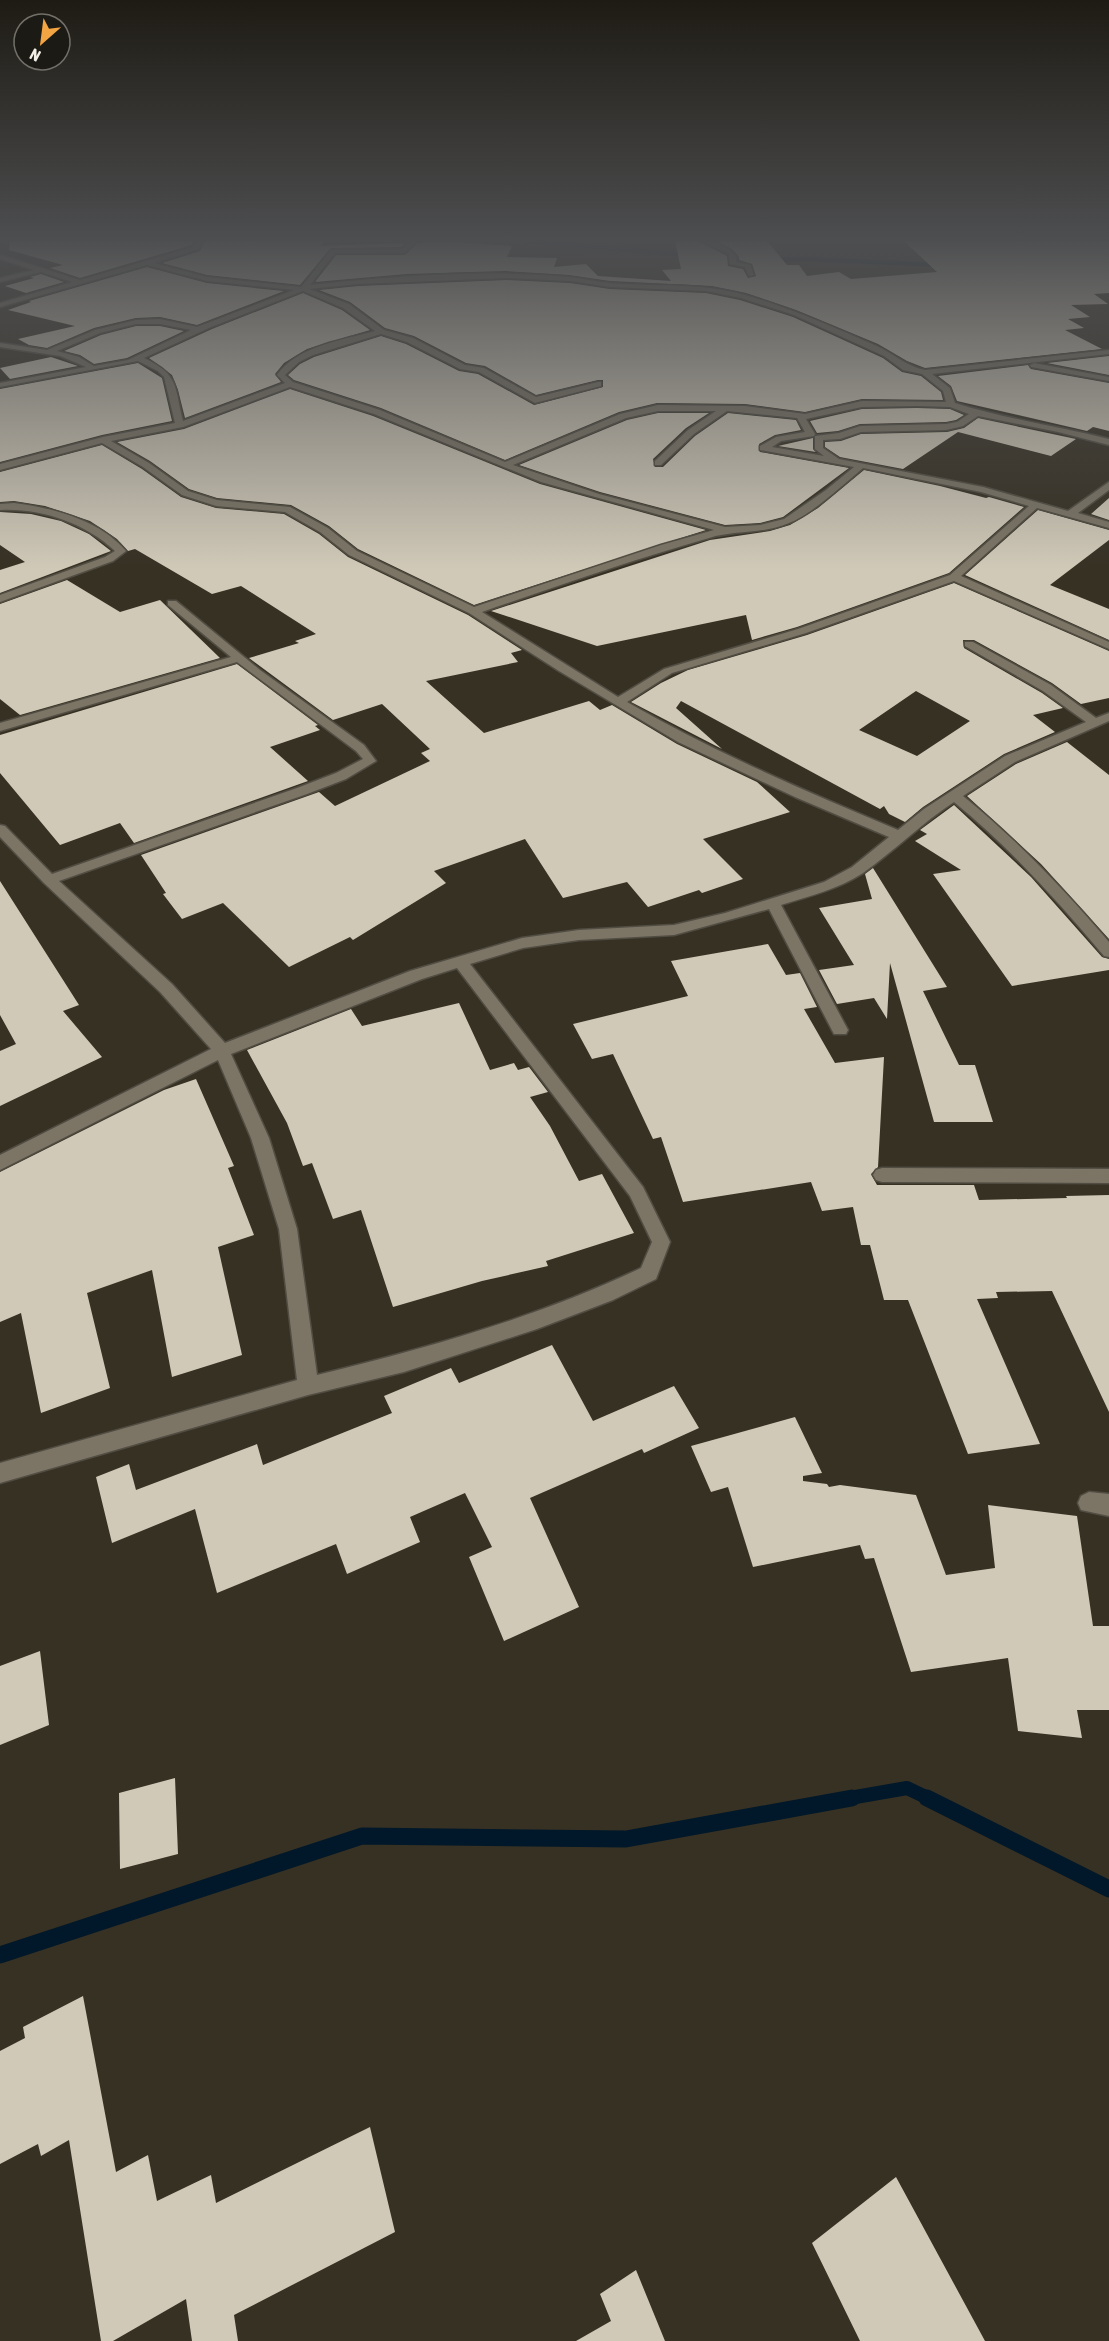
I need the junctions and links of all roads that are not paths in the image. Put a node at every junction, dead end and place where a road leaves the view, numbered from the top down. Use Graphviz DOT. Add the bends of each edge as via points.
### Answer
graph roads {
  1 [pos="31,350"];
  2 [pos="156,350"];
  3 [pos="318,350"];
  4 [pos="430,350"];
  5 [pos="879,350"];
  6 [pos="50,351"];
  7 [pos="1109,353"];
  8 [pos="140,358"];
  9 [pos="1020,362"];
  10 [pos="93,369"];
  11 [pos="926,372"];
  12 [pos="1109,380"];
  13 [pos="290,384"];
  14 [pos="598,384"];
  15 [pos="0,385"];
  16 [pos="951,405"];
  17 [pos="724,410"];
  18 [pos="976,414"];
  19 [pos="800,417"];
  20 [pos="180,425"];
  21 [pos="103,440"];
  22 [pos="1109,441"];
  23 [pos="839,462"];
  24 [pos="658,464"];
  25 [pos="506,465"];
  26 [pos="860,466"];
  27 [pos="0,467"];
  28 [pos="1109,485"];
  29 [pos="1035,505"];
  30 [pos="0,507"];
  31 [pos="1069,515"];
  32 [pos="1109,525"];
  33 [pos="725,530"];
  34 [pos="954,577"];
  35 [pos="0,599"];
  36 [pos="172,603"];
  37 [pos="473,611"];
  38 [pos="969,644"];
  39 [pos="1109,646"];
  40 [pos="240,658"];
  41 [pos="618,702"];
  42 [pos="1109,717"];
  43 [pos="1094,722"];
  44 [pos="0,727"];
  45 [pos="954,795"];
  46 [pos="0,829"];
  47 [pos="899,836"];
  48 [pos="49,880"];
  49 [pos="773,903"];
  50 [pos="1109,952"];
  51 [pos="460,962"];
  52 [pos="840,1030"];
  53 [pos="222,1051"];
  54 [pos="0,1163"];
  55 [pos="882,1175"];
  56 [pos="1109,1176"];
  57 [pos="308,1386"];
  58 [pos="0,1473"];
  1 -- 6 [label="street"];
  2 -- 8 [label="street"];
  3 -- 13 [label="street" via="283,369 281,375"];
  4 -- 14 [label="street" via="463,367 481,370 536,400"];
  5 -- 11 [label="street" via="906,368"];
  6 -- 10 [label="street" via="81,359"];
  7 -- 9 [label="street"];
  8 -- 10 [label="street"];
  8 -- 20 [label="street" via="168,376"];
  9 -- 11 [label="street"];
  9 -- 12 [label="street"];
  10 -- 15 [label="street"];
  11 -- 16 [label="street" via="947,390"];
  13 -- 20 [label="street"];
  13 -- 25 [label="street" via="401,422"];
  16 -- 18 [label="street"];
  16 -- 19 [label="street" via="862,404"];
  17 -- 19 [label="street"];
  17 -- 24 [label="street" via="691,432"];
  17 -- 25 [label="street" via="642,410"];
  18 -- 22 [label="street"];
  18 -- 23 [label="street" via="946,427 860,429 818,438 819,449"];
  19 -- 23 [label="street" via="811,434 780,439 763,448"];
  20 -- 21 [label="street"];
  21 -- 27 [label="street"];
  21 -- 37 [label="street" via="185,493 216,503 287,509 324,530 352,553"];
  23 -- 26 [label="street"];
  25 -- 33 [label="street" via="575,489"];
  26 -- 29 [label="street" via="972,487"];
  26 -- 33 [label="street" via="787,521 760,528"];
  28 -- 31 [label="street"];
  29 -- 31 [label="street"];
  29 -- 34 [label="street"];
  30 -- 35 [label="street" via="33,507 62,517 113,542 121,551 109,559"];
  31 -- 32 [label="street"];
  33 -- 37 [label="street"];
  34 -- 39 [label="street"];
  34 -- 41 [label="street" via="802,631 668,671"];
  36 -- 40 [label="street"];
  37 -- 41 [label="street"];
  38 -- 43 [label="street" via="1047,688"];
  40 -- 44 [label="street"];
  40 -- 48 [label="street" via="360,748 370,761 341,776"];
  41 -- 47 [label="street" via="682,739"];
  42 -- 43 [label="street"];
  43 -- 45 [label="street" via="1010,759"];
  45 -- 47 [label="street"];
  45 -- 50 [label="street" via="1055,888"];
  46 -- 48 [label="street"];
  47 -- 49 [label="street" via="857,870 829,885"];
  48 -- 53 [label="street" via="166,988"];
  49 -- 51 [label="street" via="674,930 579,935 522,943"];
  49 -- 52 [label="street"];
  51 -- 53 [label="street" via="416,975"];
  51 -- 57 [label="street" via="637,1192 661,1242 649,1273 606,1293 530,1323 404,1363"];
  53 -- 54 [label="street"];
  53 -- 57 [label="street" via="260,1138 288,1229"];
  55 -- 56 [label="street"];
  57 -- 58 [label="street"];
}
